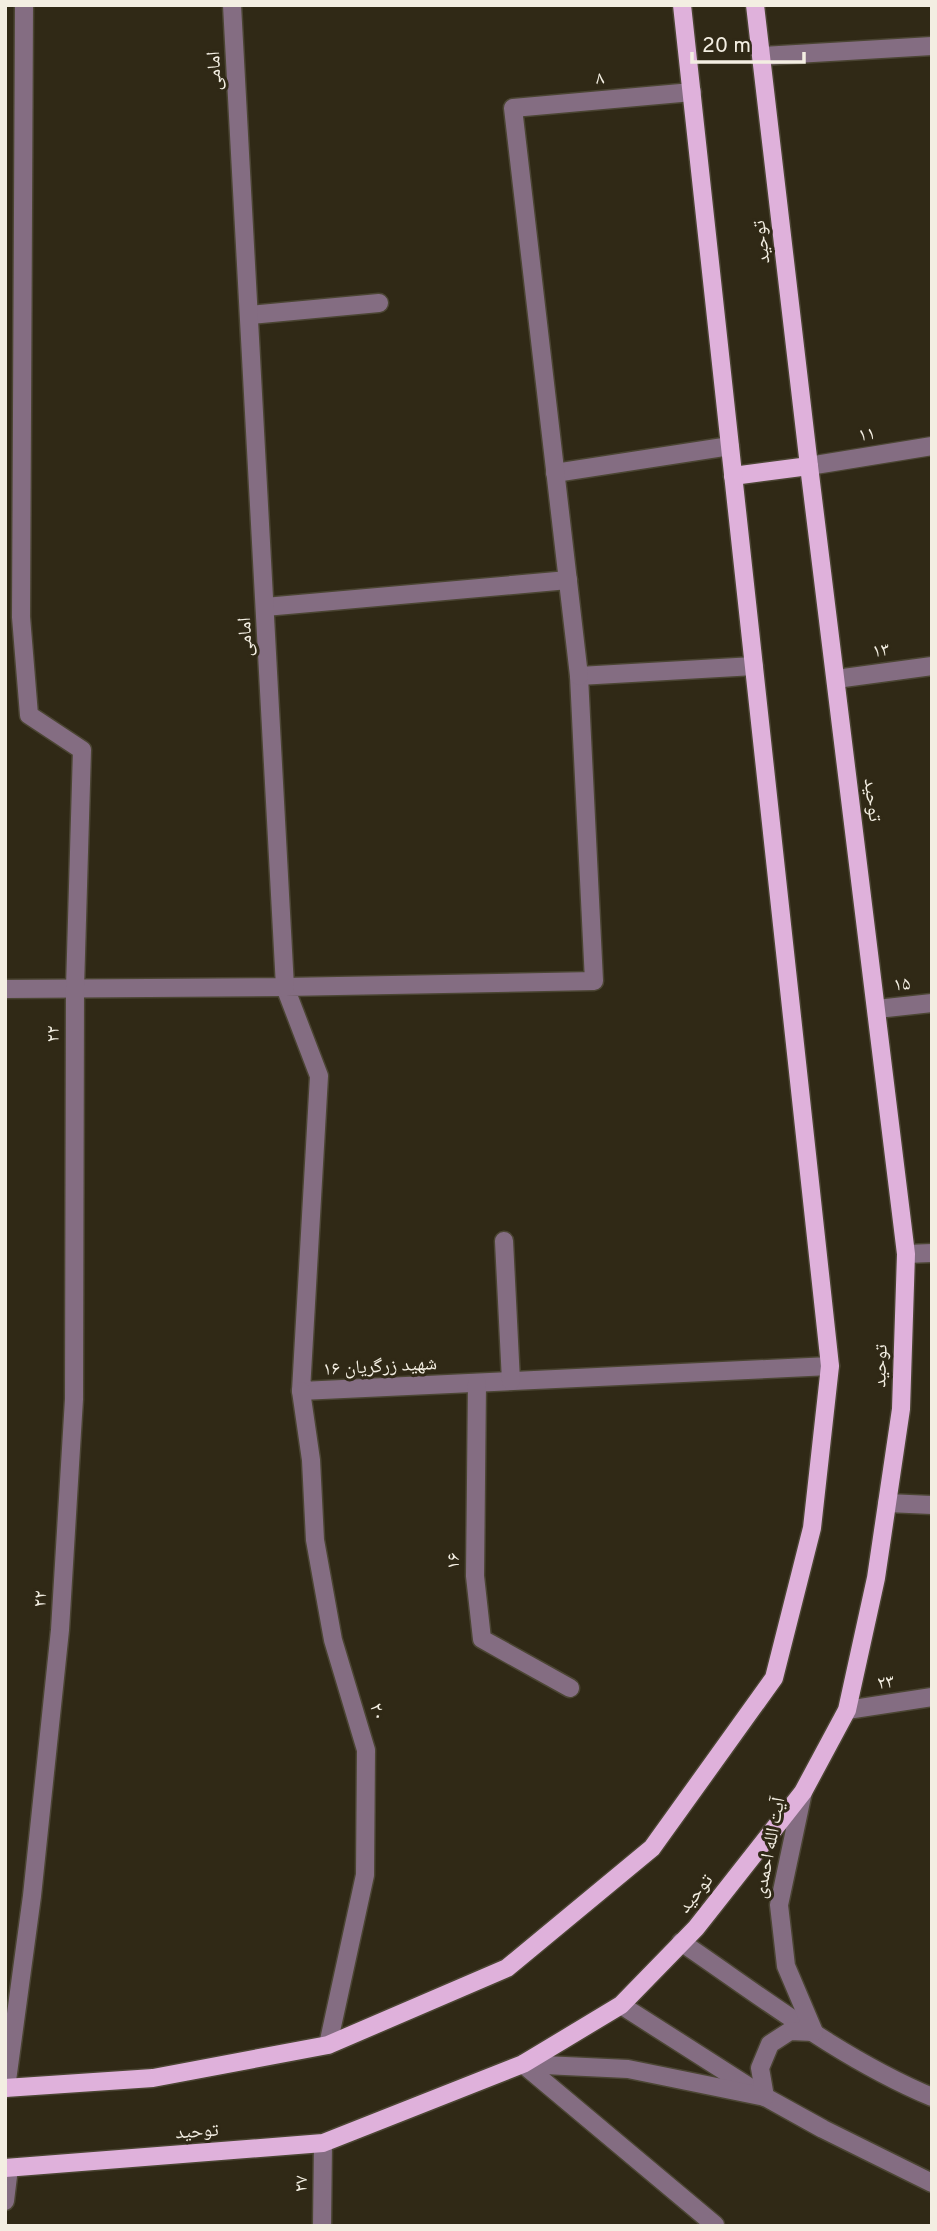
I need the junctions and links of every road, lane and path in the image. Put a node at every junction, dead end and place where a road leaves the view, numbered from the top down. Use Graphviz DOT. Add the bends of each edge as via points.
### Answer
graph roads {
  1 [pos="24,5"];
  2 [pos="232,5"];
  3 [pos="682,5"];
  4 [pos="755,5"];
  5 [pos="932,46"];
  6 [pos="762,56"];
  7 [pos="692,92"];
  8 [pos="14,216"];
  9 [pos="379,303"];
  10 [pos="250,314"];
  11 [pos="730,446"];
  12 [pos="932,446"];
  13 [pos="809,466"];
  14 [pos="555,473"];
  15 [pos="733,476"];
  16 [pos="568,580"];
  17 [pos="265,607"];
  18 [pos="754,666"];
  19 [pos="932,666"];
  20 [pos="579,676"];
  21 [pos="836,679"];
  22 [pos="285,987"];
  23 [pos="75,988"];
  24 [pos="5,989"];
  25 [pos="932,1003"];
  26 [pos="877,1009"];
  27 [pos="503,1241"];
  28 [pos="932,1253"];
  29 [pos="906,1254"];
  30 [pos="830,1366"];
  31 [pos="511,1381"];
  32 [pos="477,1383"];
  33 [pos="301,1391"];
  34 [pos="887,1503"];
  35 [pos="932,1505"];
  36 [pos="570,1688"];
  37 [pos="932,1697"];
  38 [pos="848,1710"];
  39 [pos="803,1792"];
  40 [pos="681,1942"];
  41 [pos="621,2005"];
  42 [pos="814,2032"];
  43 [pos="328,2045"];
  44 [pos="523,2064"];
  45 [pos="6,2088"];
  46 [pos="932,2096"];
  47 [pos="765,2097"];
  48 [pos="323,2143"];
  49 [pos="7,2168"];
  50 [pos="932,2183"];
  51 [pos="5,2201"];
  52 [pos="715,2225"];
  53 [pos="322,2226"];
  1 -- 8 [label="street, ۲۲"];
  2 -- 10 [label="street, امامی"];
  3 -- 7 [label="main road"];
  4 -- 6 [label="main road, توحید"];
  5 -- 6 [label="street"];
  6 -- 13 [label="main road, توحید"];
  7 -- 11 [label="main road"];
  7 -- 14 [label="street, ۸" via="513,108"];
  8 -- 23 [label="street, ۲۲" via="21,617 29,715 82,751"];
  9 -- 10 [label="street"];
  10 -- 17 [label="street, امامی"];
  11 -- 14 [label="street"];
  11 -- 15 [label="main road"];
  12 -- 13 [label="street, ۱۱"];
  13 -- 15 [label="main road"];
  13 -- 21 [label="main road, توحید"];
  14 -- 16 [label="street"];
  15 -- 18 [label="main road"];
  16 -- 17 [label="street"];
  16 -- 20 [label="street"];
  17 -- 22 [label="street, امامی"];
  18 -- 20 [label="street"];
  18 -- 30 [label="main road"];
  19 -- 21 [label="street, ۱۳"];
  20 -- 22 [label="street" via="594,981"];
  21 -- 26 [label="main road, توحید"];
  22 -- 23 [label="street"];
  22 -- 33 [label="street, ۱۶ شهید زرگریان" via="319,1076"];
  23 -- 24 [label="street"];
  23 -- 45 [label="street, ۲۲" via="74,1399 61,1617 32,1896"];
  25 -- 26 [label="street, ۱۵"];
  26 -- 29 [label="main road, توحید"];
  27 -- 31 [label="street"];
  28 -- 29 [label="street"];
  29 -- 34 [label="main road, توحید" via="901,1409"];
  30 -- 31 [label="street, ۱۶ شهید زرگریان"];
  30 -- 43 [label="main road" via="812,1528 774,1678 652,1848 507,1968"];
  31 -- 32 [label="street, ۱۶ شهید زرگریان"];
  32 -- 33 [label="street, ۱۶ شهید زرگریان"];
  32 -- 36 [label="street, ۱۶" via="475,1576 482,1639"];
  33 -- 43 [label="street, ۲۰" via="311,1460 315,1541 330,1627 366,1750 365,1875"];
  34 -- 35 [label="street"];
  34 -- 38 [label="main road, توحید"];
  37 -- 38 [label="street, ۲۳"];
  38 -- 39 [label="main road, توحید"];
  39 -- 40 [label="main road, توحید"];
  39 -- 42 [label="street, آیت الله احمدی" via="779,1905 786,1966"];
  40 -- 41 [label="main road, توحید"];
  40 -- 42 [label="street"];
  41 -- 44 [label="main road, توحید"];
  41 -- 47 [label="street"];
  42 -- 46 [label="street" via="897,2082"];
  42 -- 47 [label="street" via="790,2031 770,2044 760,2067"];
  43 -- 45 [label="main road" via="153,2078"];
  44 -- 47 [label="street" via="628,2069"];
  44 -- 48 [label="main road, توحید"];
  44 -- 52 [label="street"];
  47 -- 50 [label="street"];
  48 -- 49 [label="main road, توحید"];
  48 -- 53 [label="street, ۲۷"];
  49 -- 51 [label="street"];
}
